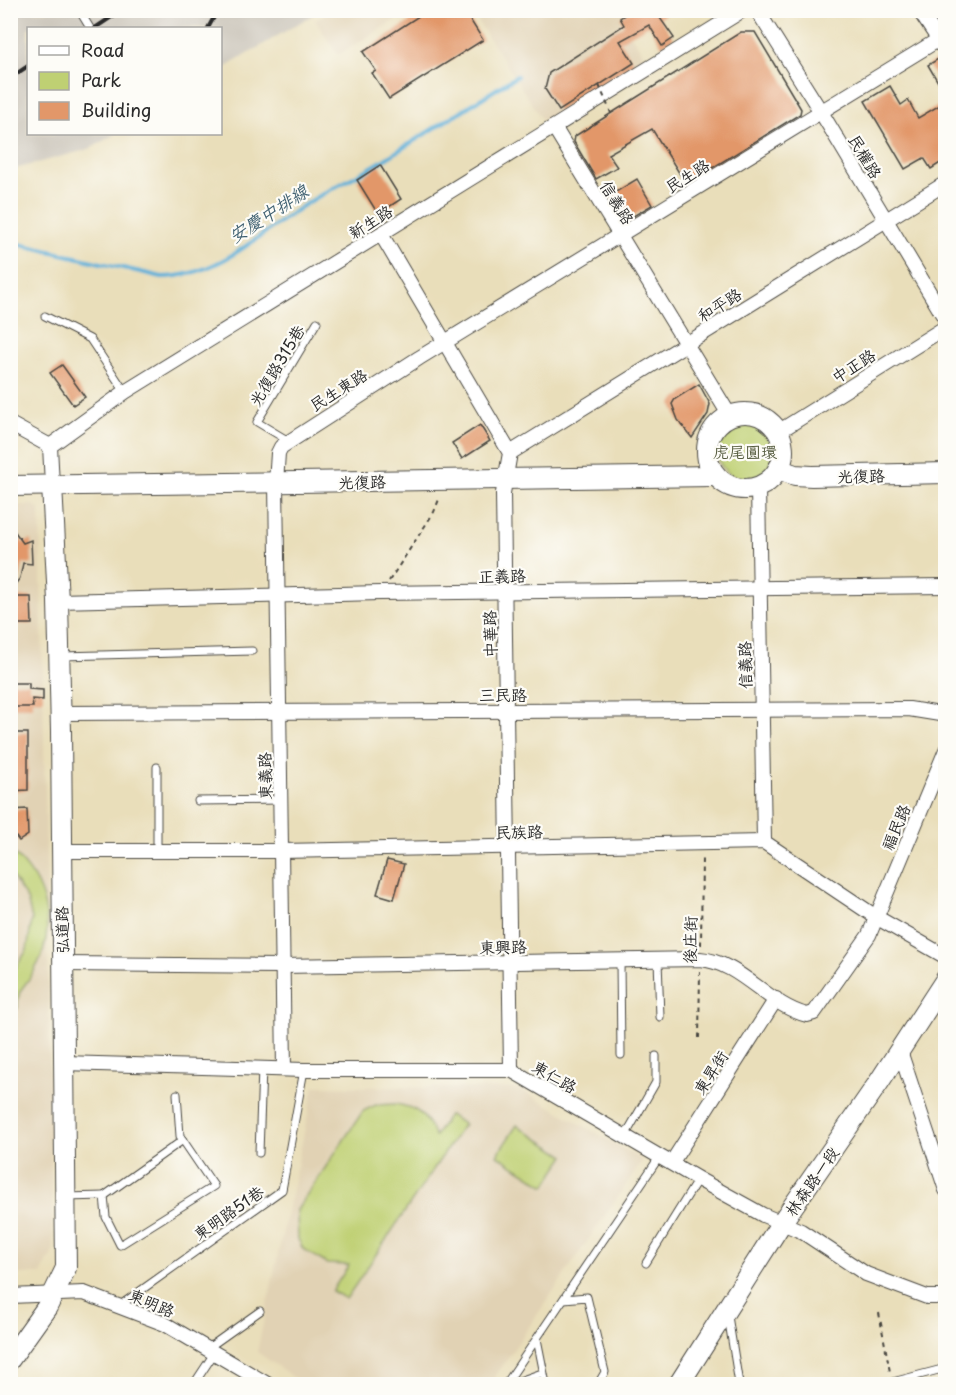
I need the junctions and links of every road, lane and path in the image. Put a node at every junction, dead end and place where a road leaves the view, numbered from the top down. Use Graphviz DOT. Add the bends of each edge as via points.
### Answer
graph roads {
  1 [pos="79,10"];
  2 [pos="744,10"];
  3 [pos="757,10"];
  4 [pos="919,10"];
  5 [pos="89,27"];
  6 [pos="943,42"];
  7 [pos="599,85"];
  8 [pos="822,112"];
  9 [pos="611,113"];
  10 [pos="554,127"];
  11 [pos="945,183"];
  12 [pos="885,220"];
  13 [pos="381,234"];
  14 [pos="620,237"];
  15 [pos="45,316"];
  16 [pos="945,320"];
  17 [pos="317,322"];
  18 [pos="945,327"];
  19 [pos="445,342"];
  20 [pos="686,345"];
  21 [pos="125,392"];
  22 [pos="730,416"];
  23 [pos="10,424"];
  24 [pos="778,432"];
  25 [pos="287,440"];
  26 [pos="50,446"];
  27 [pos="510,453"];
  28 [pos="778,469"];
  29 [pos="945,473"];
  30 [pos="714,476"];
  31 [pos="447,478"];
  32 [pos="506,478"];
  33 [pos="276,483"];
  34 [pos="52,485"];
  35 [pos="10,486"];
  36 [pos="758,487"];
  37 [pos="945,586"];
  38 [pos="759,588"];
  39 [pos="505,592"];
  40 [pos="380,593"];
  41 [pos="279,595"];
  42 [pos="58,601"];
  43 [pos="252,651"];
  44 [pos="59,656"];
  45 [pos="506,710"];
  46 [pos="762,710"];
  47 [pos="60,713"];
  48 [pos="279,713"];
  49 [pos="945,715"];
  50 [pos="945,750"];
  51 [pos="157,767"];
  52 [pos="281,800"];
  53 [pos="198,801"];
  54 [pos="764,842"];
  55 [pos="703,843"];
  56 [pos="508,847"];
  57 [pos="60,851"];
  58 [pos="157,851"];
  59 [pos="281,851"];
  60 [pos="876,917"];
  61 [pos="945,957"];
  62 [pos="700,959"];
  63 [pos="658,960"];
  64 [pos="620,961"];
  65 [pos="510,963"];
  66 [pos="62,964"];
  67 [pos="283,966"];
  68 [pos="945,979"];
  69 [pos="776,999"];
  70 [pos="660,1017"];
  71 [pos="699,1038"];
  72 [pos="899,1048"];
  73 [pos="621,1055"];
  74 [pos="656,1056"];
  75 [pos="63,1063"];
  76 [pos="262,1068"];
  77 [pos="284,1069"];
  78 [pos="304,1070"];
  79 [pos="511,1070"];
  80 [pos="177,1094"];
  81 [pos="625,1136"];
  82 [pos="183,1140"];
  83 [pos="259,1153"];
  84 [pos="666,1159"];
  85 [pos="943,1174"];
  86 [pos="698,1179"];
  87 [pos="945,1190"];
  88 [pos="104,1196"];
  89 [pos="66,1197"];
  90 [pos="782,1222"];
  91 [pos="646,1263"];
  92 [pos="55,1293"];
  93 [pos="10,1296"];
  94 [pos="945,1297"];
  95 [pos="564,1299"];
  96 [pos="119,1306"];
  97 [pos="260,1311"];
  98 [pos="727,1311"];
  99 [pos="879,1313"];
  100 [pos="537,1339"];
  101 [pos="212,1350"];
  102 [pos="10,1359"];
  103 [pos="945,1368"];
  104 [pos="542,1373"];
  105 [pos="194,1384"];
  106 [pos="267,1384"];
  107 [pos="506,1384"];
  108 [pos="511,1384"];
  109 [pos="546,1384"];
  110 [pos="597,1384"];
  111 [pos="680,1384"];
  112 [pos="739,1384"];
  113 [pos="890,1384"];
  1 -- 5 [label="lane"];
  2 -- 10 [label="street, 新生路"];
  3 -- 8 [label="street, 民權路"];
  4 -- 6 [label="street"];
  6 -- 8 [label="street, 民生路"];
  7 -- 9 [label="path, bridge"];
  8 -- 12 [label="street, 民權路"];
  8 -- 14 [label="street, 民生路"];
  10 -- 13 [label="street, 新生路"];
  10 -- 14 [label="street, 信義路"];
  11 -- 12 [label="street, 和平路"];
  12 -- 16 [label="street, 民權路"];
  12 -- 20 [label="street, 和平路"];
  13 -- 19 [label="street"];
  13 -- 21 [label="street, 新生路"];
  14 -- 19 [label="street, 民生路"];
  14 -- 20 [label="street, 信義路"];
  15 -- 21 [label="lane" via="90,339"];
  17 -- 25 [label="lane, 光復路315巷" via="257,422"];
  18 -- 24 [label="street, 中正路"];
  19 -- 25 [label="street, 民生東路"];
  19 -- 27 [label="street"];
  20 -- 22 [label="street, 信義路"];
  20 -- 27 [label="street, 和平路"];
  21 -- 26 [label="street, 新生路"];
  22 -- 24 [label="street" via="752,413 763,417"];
  22 -- 30 [label="street" via="717,424 706,447"];
  23 -- 26 [label="street"];
  24 -- 28 [label="street" via="783,446"];
  25 -- 33 [label="street" via="278,453"];
  26 -- 34 [label="street"];
  27 -- 32 [label="street, 中華路"];
  28 -- 29 [label="street, 光復路" via="812,476"];
  28 -- 36 [label="street"];
  30 -- 32 [label="street, 光復路"];
  30 -- 36 [label="street, 光復路" via="739,489"];
  31 -- 32 [label="street, 光復路"];
  31 -- 33 [label="street, 光復路"];
  31 -- 40 [label="path" via="434,512"];
  32 -- 39 [label="street, 中華路"];
  33 -- 34 [label="street, 光復路"];
  33 -- 41 [label="street, 東義路"];
  34 -- 35 [label="street, 光復路"];
  34 -- 42 [label="street, 弘道路"];
  36 -- 38 [label="street, 信義路"];
  37 -- 38 [label="street, 正義路"];
  38 -- 39 [label="street, 正義路"];
  38 -- 46 [label="street, 信義路"];
  39 -- 40 [label="street, 正義路"];
  39 -- 45 [label="street, 中華路"];
  40 -- 41 [label="street, 正義路"];
  41 -- 42 [label="street, 正義路"];
  41 -- 48 [label="street, 東義路"];
  42 -- 44 [label="street, 弘道路"];
  43 -- 44 [label="lane"];
  44 -- 47 [label="street, 弘道路"];
  45 -- 46 [label="street, 三民路"];
  45 -- 48 [label="street, 三民路"];
  45 -- 56 [label="street, 中華路"];
  46 -- 49 [label="street, 三民路" via="909,709"];
  46 -- 54 [label="street, 信義路"];
  47 -- 48 [label="street, 三民路"];
  47 -- 57 [label="street, 弘道路"];
  48 -- 52 [label="street, 東義路"];
  50 -- 60 [label="street, 福民路"];
  51 -- 58 [label="lane"];
  52 -- 53 [label="lane"];
  52 -- 59 [label="street, 東義路"];
  54 -- 55 [label="street, 民族路"];
  54 -- 60 [label="street"];
  55 -- 56 [label="street, 民族路"];
  55 -- 62 [label="path, 後庄街"];
  56 -- 59 [label="street, 民族路"];
  56 -- 65 [label="street, 中華路"];
  57 -- 58 [label="street, 民族路"];
  57 -- 66 [label="street, 弘道路"];
  58 -- 59 [label="street, 民族路"];
  59 -- 67 [label="street, 東義路"];
  60 -- 61 [label="street"];
  60 -- 69 [label="street, 東興路" via="865,941 814,1013 798,1013"];
  62 -- 63 [label="street, 東興路"];
  62 -- 69 [label="street, 東興路" via="724,963"];
  62 -- 71 [label="path, 後庄街"];
  63 -- 64 [label="street, 東興路"];
  63 -- 70 [label="lane"];
  64 -- 65 [label="street, 東興路"];
  64 -- 73 [label="lane"];
  65 -- 67 [label="street, 東興路"];
  65 -- 79 [label="street, 中華路"];
  66 -- 67 [label="street, 東興路"];
  66 -- 75 [label="street, 弘道路"];
  67 -- 77 [label="street, 東義路"];
  68 -- 72 [label="street, 林森路一段"];
  69 -- 84 [label="street, 東昇街"];
  72 -- 85 [label="street"];
  72 -- 90 [label="street, 林森路一段"];
  74 -- 81 [label="lane" via="656,1082"];
  75 -- 76 [label="street, 東仁路"];
  75 -- 89 [label="street, 弘道路"];
  76 -- 77 [label="street, 東仁路"];
  76 -- 83 [label="lane"];
  77 -- 78 [label="street, 東仁路"];
  78 -- 79 [label="street, 東仁路"];
  78 -- 96 [label="lane, 東明路51巷" via="282,1190"];
  79 -- 81 [label="street, 東仁路"];
  80 -- 82 [label="lane"];
  81 -- 84 [label="street, 東仁路"];
  82 -- 88 [label="lane"];
  82 -- 88 [label="lane" via="214,1186 120,1245 106,1217"];
  84 -- 86 [label="street, 東仁路"];
  84 -- 95 [label="lane"];
  85 -- 87 [label="street"];
  86 -- 90 [label="street, 東仁路"];
  86 -- 91 [label="lane"];
  88 -- 89 [label="lane"];
  89 -- 92 [label="street, 弘道路" via="66,1268"];
  90 -- 94 [label="street, 東仁路" via="866,1274 927,1297"];
  90 -- 98 [label="street, 林森路一段"];
  92 -- 93 [label="street, 東明路"];
  92 -- 96 [label="street, 東明路" via="84,1293"];
  92 -- 102 [label="street, 弘道路"];
  95 -- 100 [label="lane"];
  95 -- 110 [label="lane" via="587,1297 605,1372"];
  96 -- 101 [label="street, 東明路" via="165,1324"];
  97 -- 101 [label="lane"];
  98 -- 111 [label="street, 林森路一段"];
  98 -- 112 [label="lane"];
  99 -- 113 [label="path"];
  100 -- 104 [label="lane"];
  100 -- 107 [label="lane"];
  101 -- 105 [label="lane"];
  101 -- 106 [label="street, 東明路"];
  103 -- 113 [label="lane"];
  104 -- 108 [label="lane"];
  104 -- 109 [label="lane"];
}
